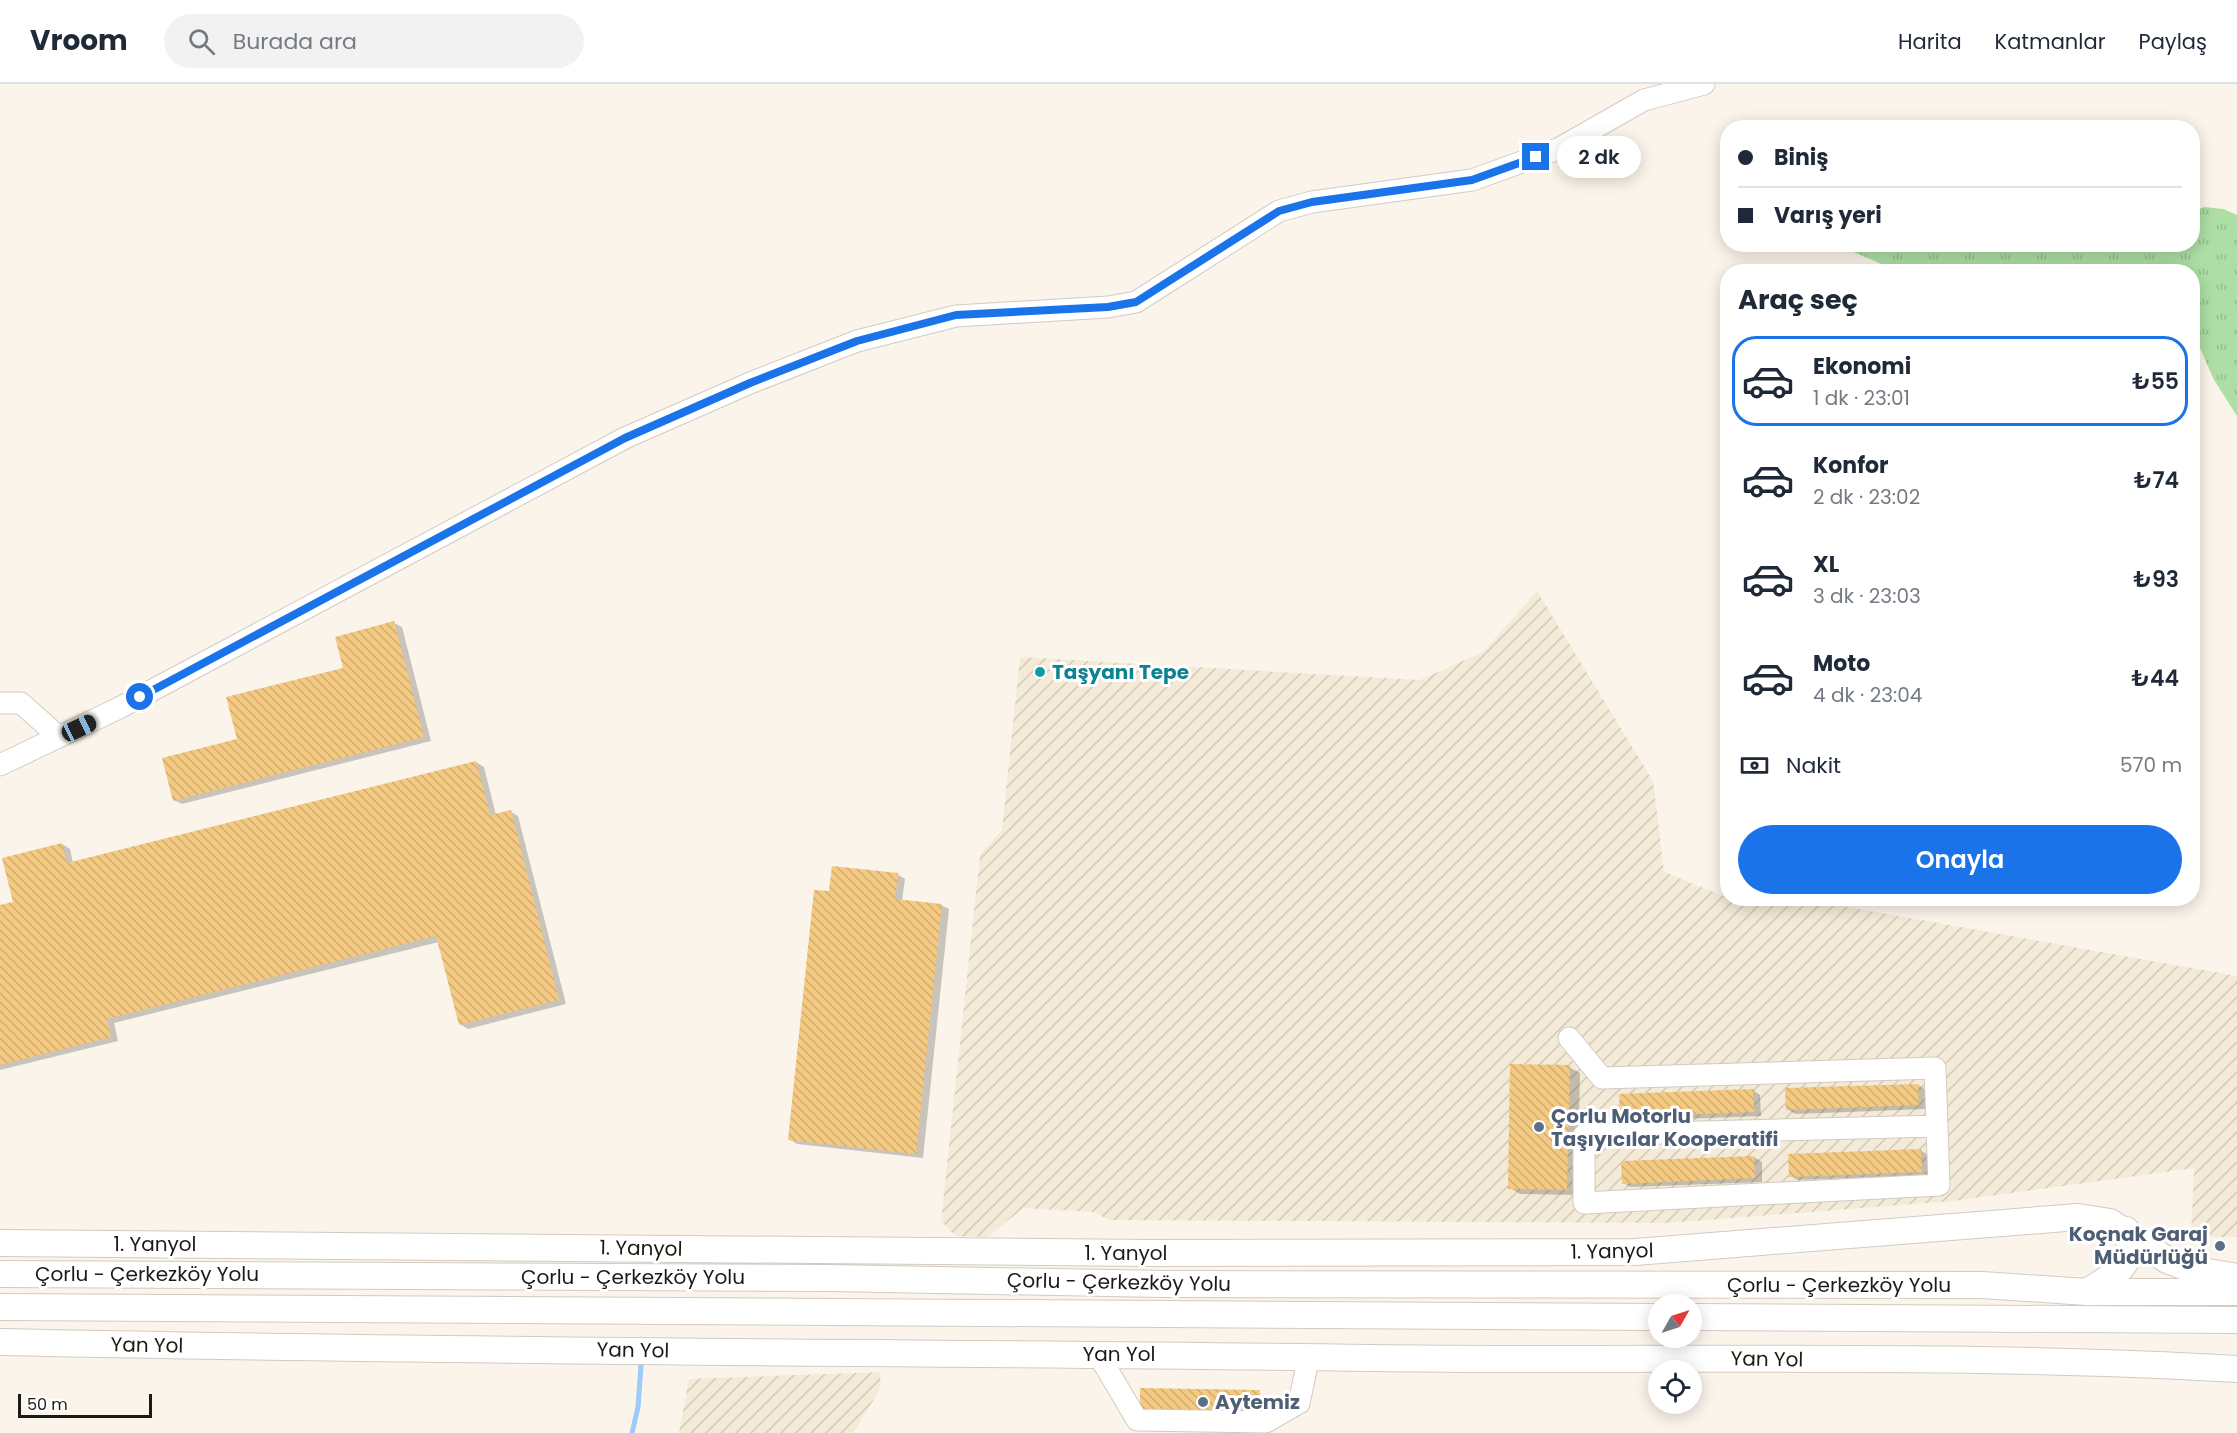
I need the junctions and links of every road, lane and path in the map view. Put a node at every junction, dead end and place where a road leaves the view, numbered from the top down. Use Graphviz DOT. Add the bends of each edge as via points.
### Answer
graph roads {
  1 [pos="1704,84"];
  2 [pos="0,703"];
  3 [pos="59,737"];
  4 [pos="0,765"];
  5 [pos="1569,1038"];
  6 [pos="1937,1126"];
  7 [pos="2126,1230"];
  8 [pos="0,1243"];
  9 [pos="0,1274"];
  10 [pos="2237,1277"];
  11 [pos="2087,1292"];
  12 [pos="2237,1292"];
  13 [pos="0,1307"];
  14 [pos="1648,1317"];
  15 [pos="1702,1317"];
  16 [pos="2237,1320"];
  17 [pos="0,1342"];
  18 [pos="1098,1354"];
  19 [pos="1309,1356"];
  20 [pos="2237,1369"];
  1 -- 3 [label="street" via="1644,100 1558,149 1472,180 1312,202 1279,211 1136,302 956,315 857,341 750,383 625,438 130,703"];
  2 -- 3 [label="street" via="21,703"];
  3 -- 4 [label="street"];
  5 -- 6 [label="street" via="1602,1078 1935,1068"];
  6 -- 6 [label="street" via="1939,1185 1584,1203 1584,1135"];
  7 -- 8 [label="main road, 1. Yanyol" via="2110,1222 2078,1217 1635,1252 1151,1253"];
  7 -- 10 [label="main road, 1. Yanyol" via="2168,1260 2190,1269"];
  7 -- 11 [label="main road" via="2130,1256 2118,1272"];
  9 -- 11 [label="main road, Çorlu - Çerkezköy Yolu" via="829,1278 1163,1284 1970,1285"];
  11 -- 12 [label="main road, Çorlu - Çerkezköy Yolu"];
  13 -- 14 [label="main road, Çorlu - Çerkezköy Yolu"];
  15 -- 16 [label="main road, Çorlu - Çerkezköy Yolu"];
  17 -- 18 [label="main road, Yan Yol"];
  18 -- 19 [label="main road, Yan Yol"];
  18 -- 19 [label="street" via="1137,1420 1266,1422 1299,1403"];
  19 -- 20 [label="main road, Yan Yol" via="2140,1363"];
}
